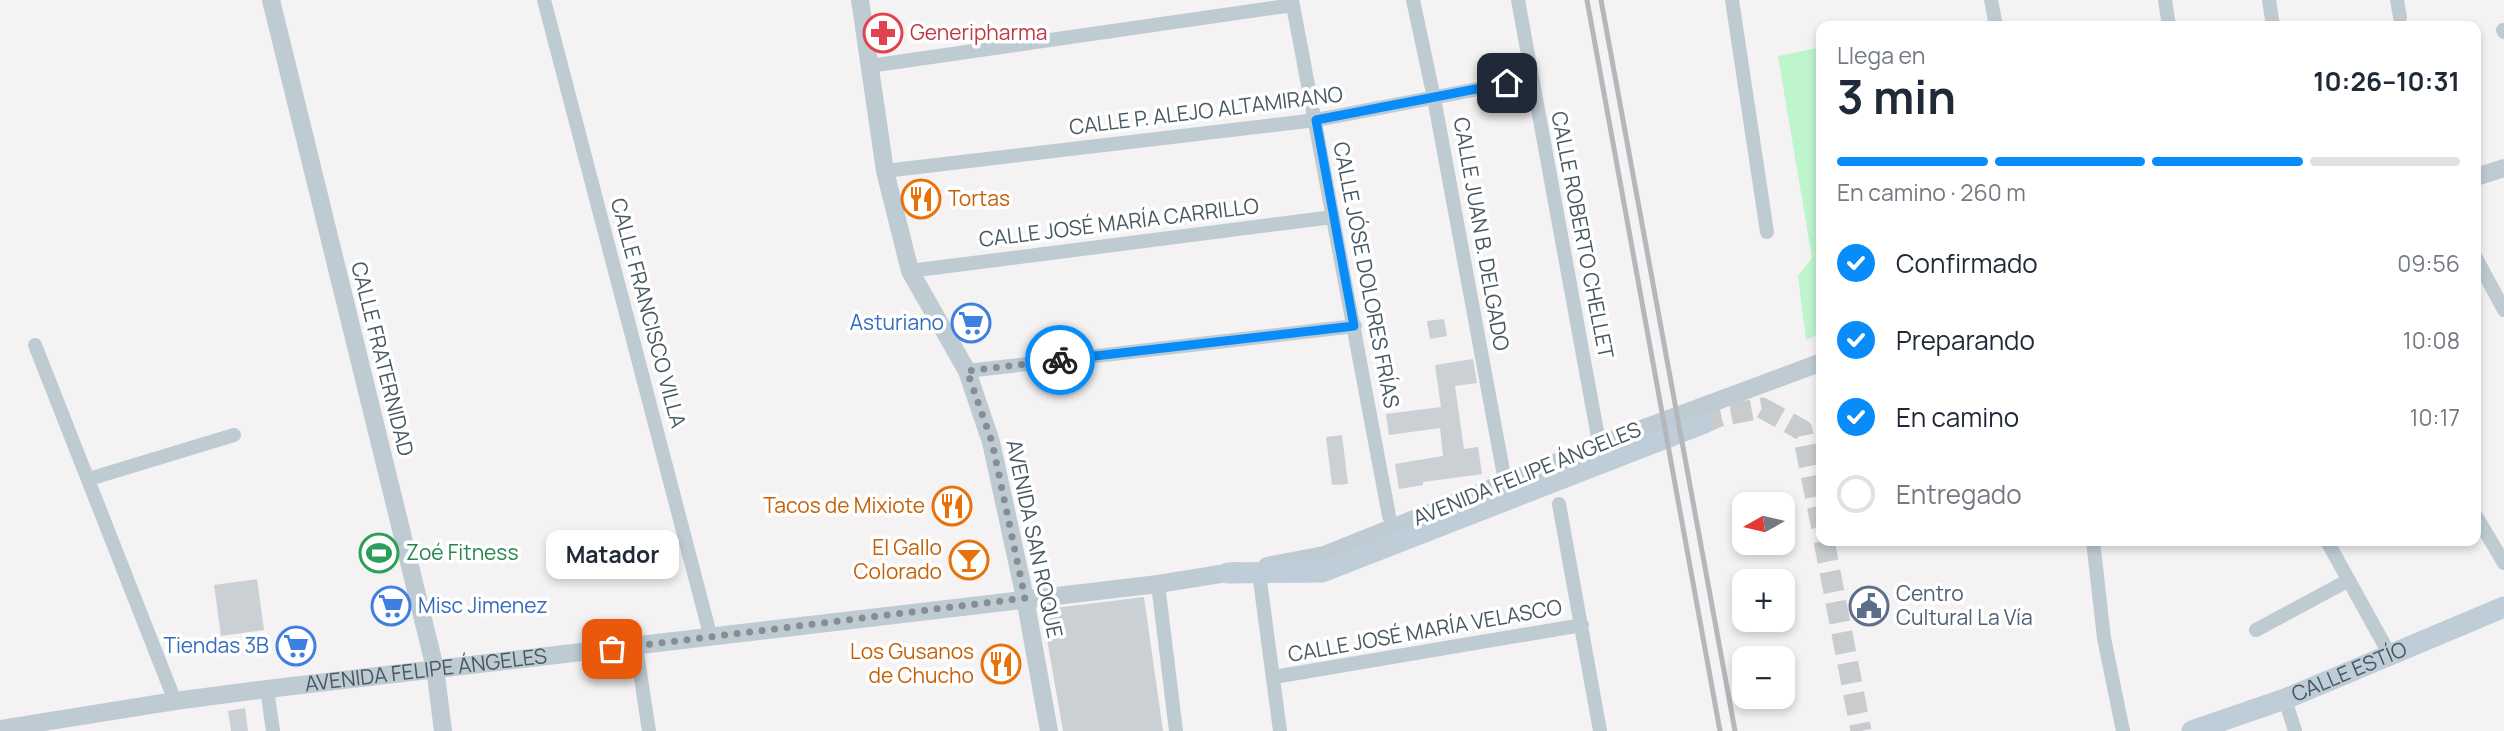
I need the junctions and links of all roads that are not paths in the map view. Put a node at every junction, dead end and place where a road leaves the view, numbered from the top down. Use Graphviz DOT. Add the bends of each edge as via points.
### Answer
graph roads {
  1 [pos="271,0"];
  2 [pos="544,0"];
  3 [pos="860,0"];
  4 [pos="1413,0"];
  5 [pos="1518,0"];
  6 [pos="1732,0"];
  7 [pos="1991,0"];
  8 [pos="2165,0"];
  9 [pos="2269,0"];
  10 [pos="2397,0"];
  11 [pos="1293,3"];
  12 [pos="2400,17"];
  13 [pos="1995,21"];
  14 [pos="2168,21"];
  15 [pos="2272,21"];
  16 [pos="869,66"];
  17 [pos="1531,79"];
  18 [pos="1434,98"];
  19 [pos="1316,120"];
  20 [pos="2504,168"];
  21 [pos="884,171"];
  22 [pos="2481,175"];
  23 [pos="1333,217"];
  24 [pos="1767,232"];
  25 [pos="2481,267"];
  26 [pos="910,271"];
  27 [pos="2504,310"];
  28 [pos="1354,326"];
  29 [pos="35,345"];
  30 [pos="1816,364"];
  31 [pos="967,371"];
  32 [pos="1702,424"];
  33 [pos="234,435"];
  34 [pos="1598,437"];
  35 [pos="1504,476"];
  36 [pos="89,479"];
  37 [pos="1559,504"];
  38 [pos="1389,516"];
  39 [pos="2481,524"];
  40 [pos="2093,546"];
  41 [pos="2330,546"];
  42 [pos="2504,563"];
  43 [pos="1228,573"];
  44 [pos="1259,573"];
  45 [pos="2349,580"];
  46 [pos="1158,584"];
  47 [pos="1025,598"];
  48 [pos="2504,607"];
  49 [pos="1582,625"];
  50 [pos="2256,630"];
  51 [pos="711,638"];
  52 [pos="636,646"];
  53 [pos="2390,655"];
  54 [pos="435,668"];
  55 [pos="1274,677"];
  56 [pos="267,689"];
  57 [pos="2285,699"];
  58 [pos="175,701"];
  59 [pos="0,729"];
  60 [pos="273,731"];
  61 [pos="443,731"];
  62 [pos="649,731"];
  63 [pos="1049,731"];
  64 [pos="1176,731"];
  65 [pos="1280,731"];
  66 [pos="1600,731"];
  67 [pos="2123,731"];
  68 [pos="2192,731"];
  69 [pos="2295,731"];
  1 -- 54 [label="street, CALLE FRATERNIDAD"];
  2 -- 51 [label="street, CALLE FRANCISCO VILLA"];
  3 -- 16 [label="street, AVENIDA SAN ROQUE"];
  4 -- 18 [label="street, CALLE JUAN B. DELGADO"];
  5 -- 17 [label="street, CALLE ROBERTO CHELLET"];
  6 -- 24 [label="street"];
  7 -- 13 [label="street"];
  8 -- 14 [label="street"];
  9 -- 15 [label="street"];
  10 -- 12 [label="street"];
  11 -- 16 [label="street"];
  11 -- 19 [label="street, CALLE JÓSE DOLORES FRÍAS"];
  16 -- 21 [label="street, AVENIDA SAN ROQUE"];
  17 -- 18 [label="street, CALLE P. ALEJO ALTAMIRANO"];
  17 -- 34 [label="street, CALLE ROBERTO CHELLET"];
  18 -- 19 [label="street, CALLE P. ALEJO ALTAMIRANO"];
  18 -- 35 [label="street, CALLE JUAN B. DELGADO"];
  19 -- 21 [label="street, CALLE P. ALEJO ALTAMIRANO"];
  19 -- 23 [label="street, CALLE JÓSE DOLORES FRÍAS"];
  20 -- 22 [label="street"];
  21 -- 26 [label="street, AVENIDA SAN ROQUE"];
  23 -- 26 [label="street, CALLE JOSÉ MARÍA CARRILLO"];
  23 -- 28 [label="street, CALLE JÓSE DOLORES FRÍAS"];
  25 -- 27 [label="street"];
  26 -- 31 [label="street, AVENIDA SAN ROQUE"];
  28 -- 31 [label="street"];
  28 -- 38 [label="street, CALLE JÓSE DOLORES FRÍAS"];
  29 -- 36 [label="street"];
  30 -- 43 [label="street, AVENIDA FELIPE ÁNGELES" via="1324,555"];
  31 -- 47 [label="street, AVENIDA SAN ROQUE" via="992,442"];
  32 -- 44 [label="main road, AVENIDA FELIPE ÁNGELES" via="1322,572"];
  33 -- 36 [label="street"];
  36 -- 58 [label="street"];
  37 -- 49 [label="street"];
  39 -- 42 [label="street"];
  40 -- 67 [label="street" via="2104,638"];
  41 -- 45 [label="street"];
  43 -- 44 [label="main road, AVENIDA FELIPE ÁNGELES"];
  43 -- 46 [label="street, AVENIDA FELIPE ÁNGELES"];
  44 -- 55 [label="street"];
  45 -- 50 [label="street"];
  45 -- 53 [label="street"];
  46 -- 47 [label="street, AVENIDA FELIPE ÁNGELES"];
  46 -- 64 [label="street"];
  47 -- 51 [label="street, AVENIDA FELIPE ÁNGELES"];
  47 -- 63 [label="street, AVENIDA SAN ROQUE"];
  48 -- 53 [label="main road, CALLE ESTÍO"];
  49 -- 55 [label="street, CALLE JOSÉ MARÍA VELASCO"];
  49 -- 66 [label="street"];
  51 -- 52 [label="street, AVENIDA FELIPE ÁNGELES"];
  52 -- 54 [label="street, AVENIDA FELIPE ÁNGELES"];
  52 -- 62 [label="street"];
  53 -- 57 [label="main road, CALLE ESTÍO"];
  54 -- 56 [label="street, AVENIDA FELIPE ÁNGELES"];
  54 -- 61 [label="street, CALLE FRATERNIDAD"];
  55 -- 65 [label="street"];
  56 -- 58 [label="street, AVENIDA FELIPE ÁNGELES"];
  56 -- 60 [label="street"];
  57 -- 68 [label="main road, CALLE ESTÍO"];
  57 -- 69 [label="street"];
  58 -- 59 [label="street, AVENIDA FELIPE ÁNGELES"];
}
